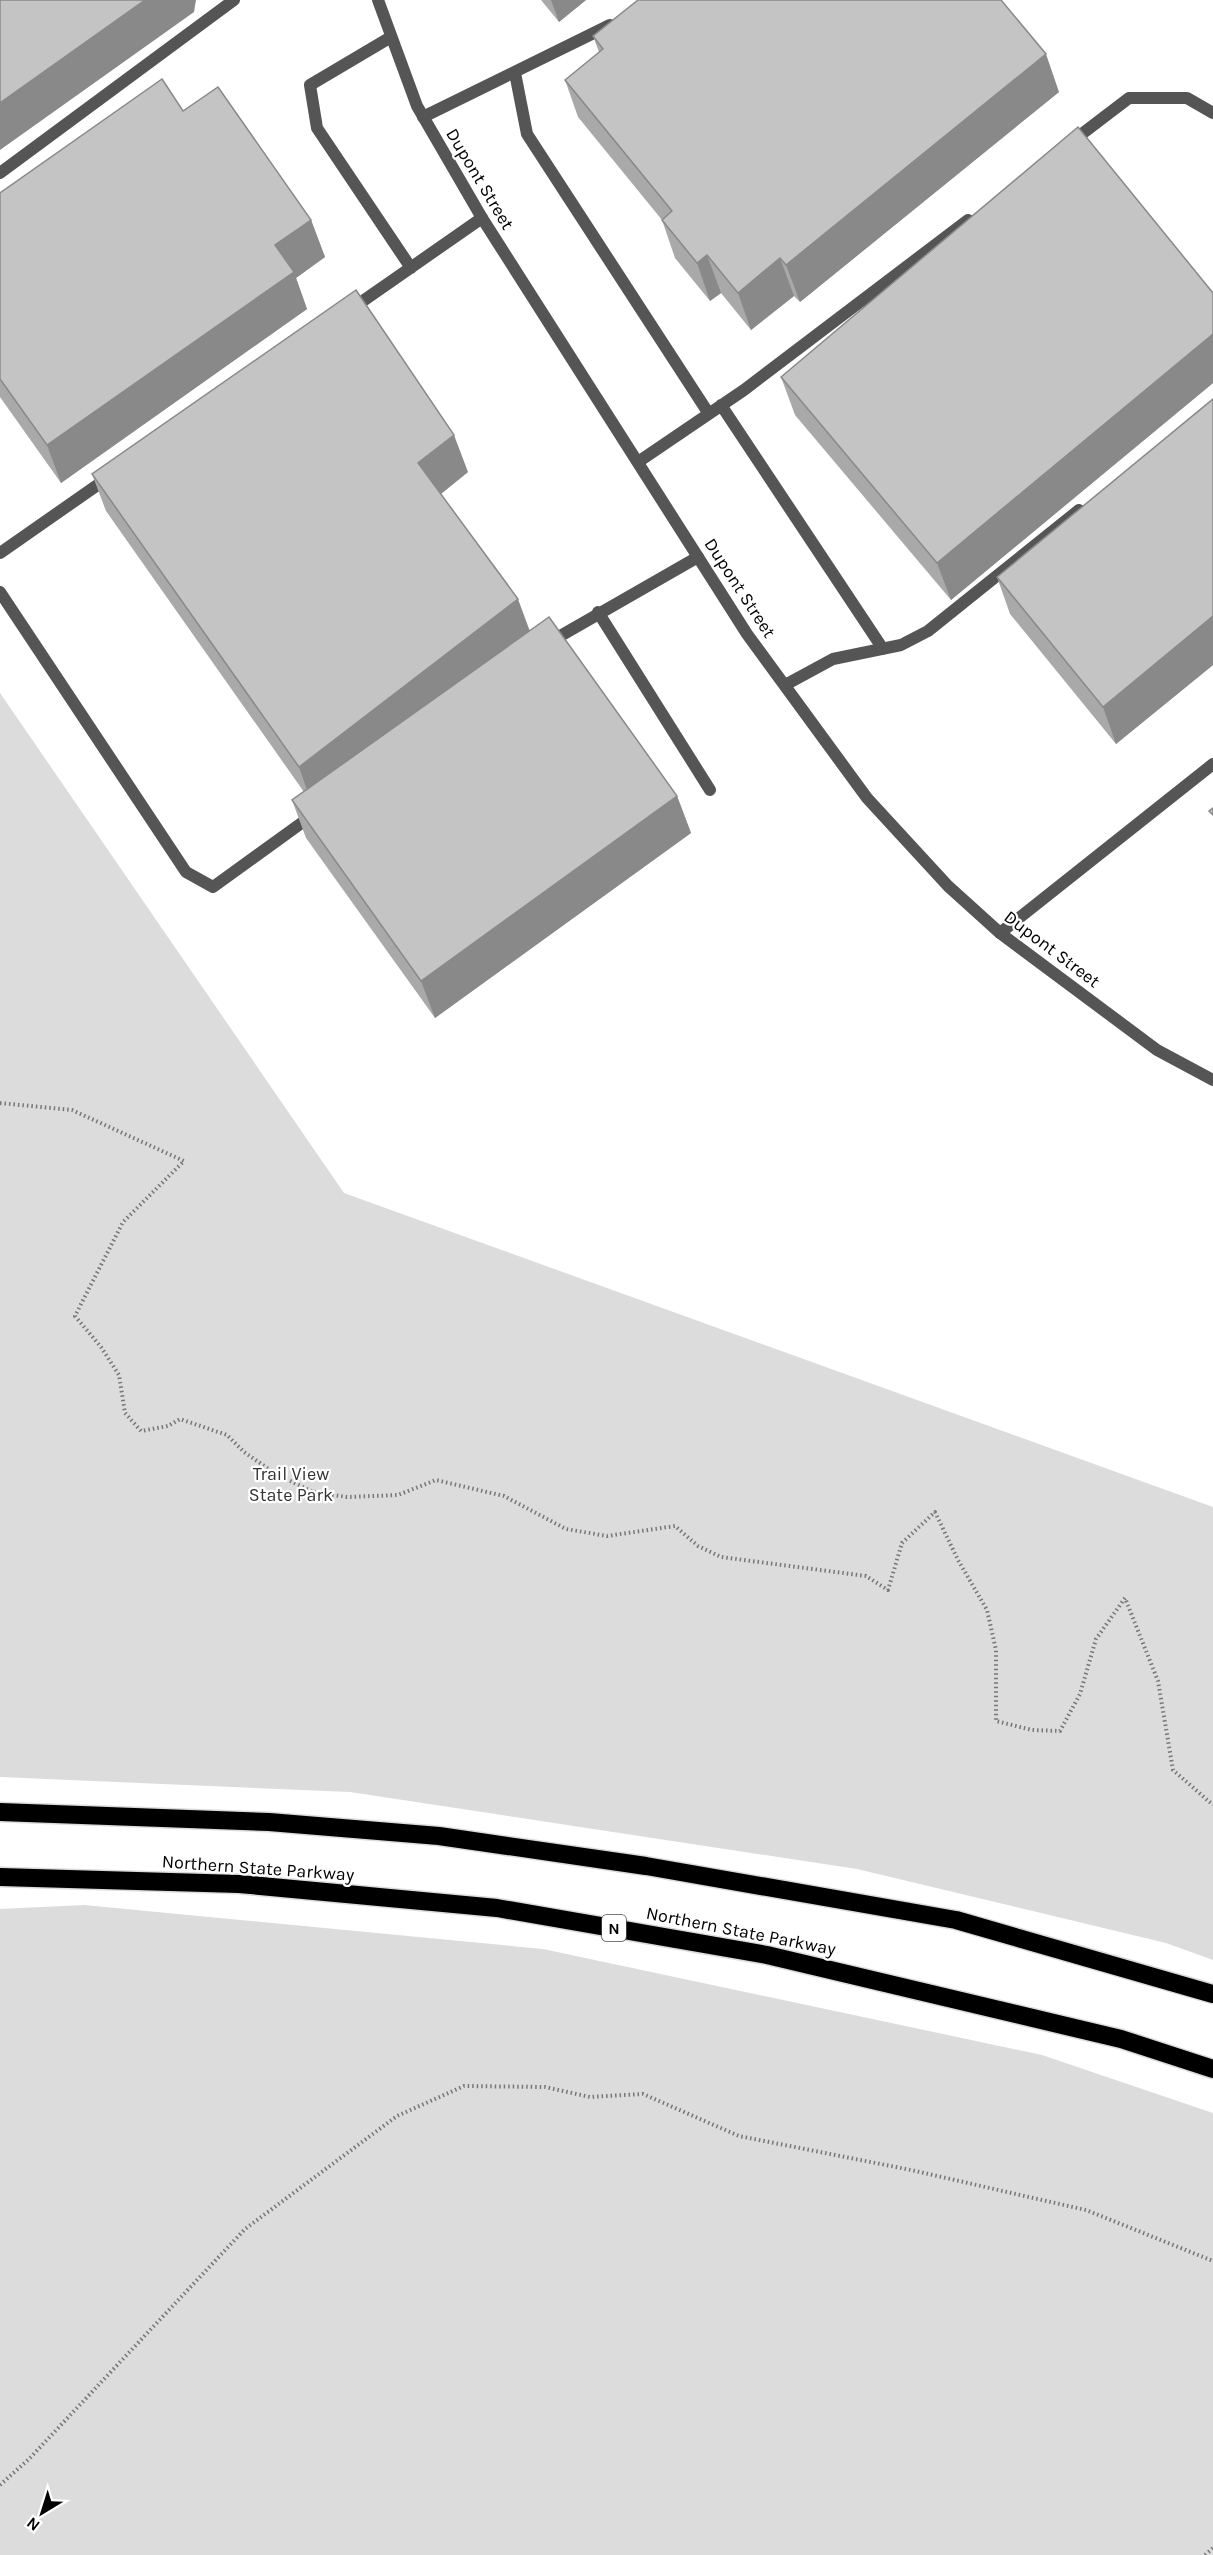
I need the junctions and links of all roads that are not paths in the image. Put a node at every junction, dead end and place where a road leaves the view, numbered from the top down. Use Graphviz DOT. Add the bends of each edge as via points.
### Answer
graph roads {
  1 [pos="234,0"];
  2 [pos="378,0"];
  3 [pos="622,15"];
  4 [pos="391,37"];
  5 [pos="515,73"];
  6 [pos="1213,113"];
  7 [pos="423,117"];
  8 [pos="1063,148"];
  9 [pos="0,173"];
  10 [pos="979,212"];
  11 [pos="482,218"];
  12 [pos="411,268"];
  13 [pos="342,315"];
  14 [pos="721,405"];
  15 [pos="709,414"];
  16 [pos="638,462"];
  17 [pos="116,472"];
  18 [pos="1093,498"];
  19 [pos="0,553"];
  20 [pos="698,557"];
  21 [pos="0,592"];
  22 [pos="598,612"];
  23 [pos="542,648"];
  24 [pos="883,649"];
  25 [pos="785,685"];
  26 [pos="1213,764"];
  27 [pos="710,790"];
  28 [pos="329,803"];
  29 [pos="1000,933"];
  30 [pos="1213,1080"];
  31 [pos="0,1812"];
  32 [pos="0,1878"];
  33 [pos="1213,1994"];
  34 [pos="1213,2069"];
  1 -- 9 [label="street"];
  2 -- 4 [label="street, Dupont Street"];
  3 -- 5 [label="street" via="604,30"];
  4 -- 7 [label="street, Dupont Street"];
  4 -- 12 [label="street" via="310,85 317,128"];
  5 -- 7 [label="street"];
  5 -- 15 [label="street" via="527,134"];
  6 -- 8 [label="street" via="1187,98 1129,98"];
  7 -- 11 [label="street, Dupont Street"];
  10 -- 14 [label="street"];
  11 -- 12 [label="street"];
  11 -- 16 [label="street, Dupont Street"];
  12 -- 13 [label="street"];
  14 -- 15 [label="street"];
  14 -- 24 [label="street"];
  15 -- 16 [label="street"];
  16 -- 20 [label="street, Dupont Street"];
  17 -- 19 [label="street"];
  18 -- 24 [label="street" via="928,631"];
  20 -- 22 [label="street"];
  20 -- 25 [label="street, Dupont Street"];
  21 -- 28 [label="street" via="186,872 213,887"];
  22 -- 23 [label="street"];
  22 -- 27 [label="street"];
  24 -- 25 [label="street" via="833,659"];
  25 -- 29 [label="street, Dupont Street" via="867,798 948,886"];
  26 -- 29 [label="street"];
  29 -- 30 [label="street, Dupont Street" via="1157,1050"];
  31 -- 33 [label="highway" via="269,1821 439,1836 646,1866 956,1920"];
  32 -- 34 [label="highway, Northern State Parkway / N" via="238,1884 497,1908 767,1954 1121,2039"];
}
